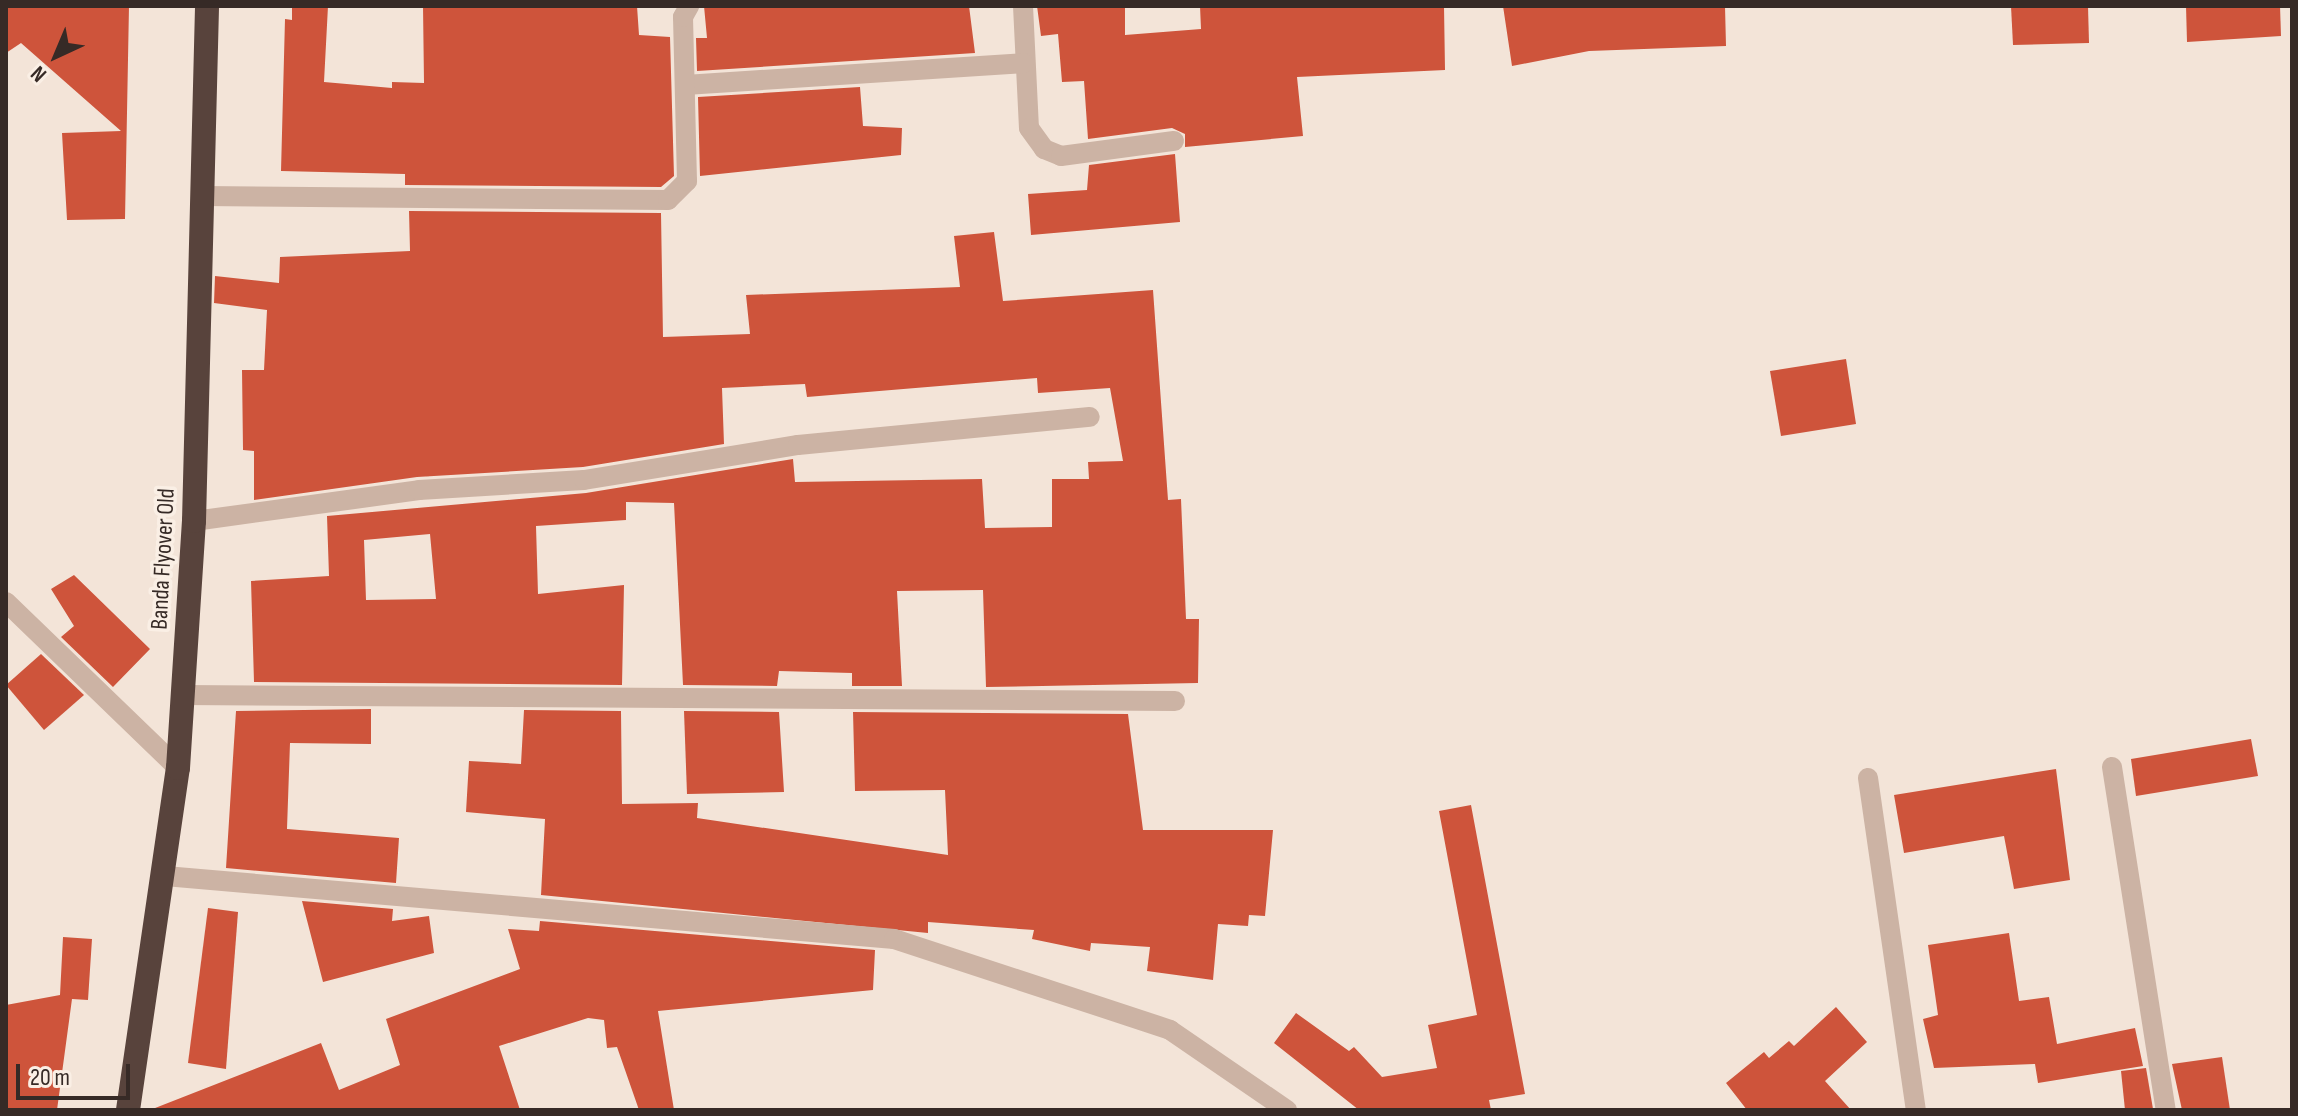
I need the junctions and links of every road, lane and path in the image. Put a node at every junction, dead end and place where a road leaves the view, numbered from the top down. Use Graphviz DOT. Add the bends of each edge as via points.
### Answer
graph roads {
  1 [pos="689,6"];
  2 [pos="1023,6"];
  3 [pos="207,7"];
  4 [pos="1023,63"];
  5 [pos="685,85"];
  6 [pos="1174,141"];
  7 [pos="202,196"];
  8 [pos="1090,417"];
  9 [pos="194,521"];
  10 [pos="6,602"];
  11 [pos="182,695"];
  12 [pos="1175,701"];
  13 [pos="2112,767"];
  14 [pos="178,768"];
  15 [pos="1868,778"];
  16 [pos="165,876"];
  17 [pos="128,1110"];
  18 [pos="1287,1110"];
  19 [pos="1916,1110"];
  20 [pos="2166,1110"];
  1 -- 5 [label="street" via="683,17"];
  2 -- 4 [label="street"];
  3 -- 7 [label="highway, Banda Flyover Old"];
  4 -- 5 [label="street"];
  4 -- 6 [label="street" via="1029,128 1044,149 1061,156"];
  5 -- 7 [label="street" via="687,181 668,200"];
  7 -- 9 [label="highway, Banda Flyover Old"];
  8 -- 9 [label="street" via="798,445 584,480 419,490"];
  9 -- 11 [label="highway, Banda Flyover Old"];
  10 -- 14 [label="street"];
  11 -- 12 [label="street"];
  11 -- 14 [label="highway, Banda Flyover Old"];
  13 -- 20 [label="street"];
  14 -- 16 [label="highway, Banda Flyover Old"];
  15 -- 19 [label="street"];
  16 -- 17 [label="highway, Banda Flyover Old"];
  16 -- 18 [label="street" via="894,939 1170,1030"];
}
